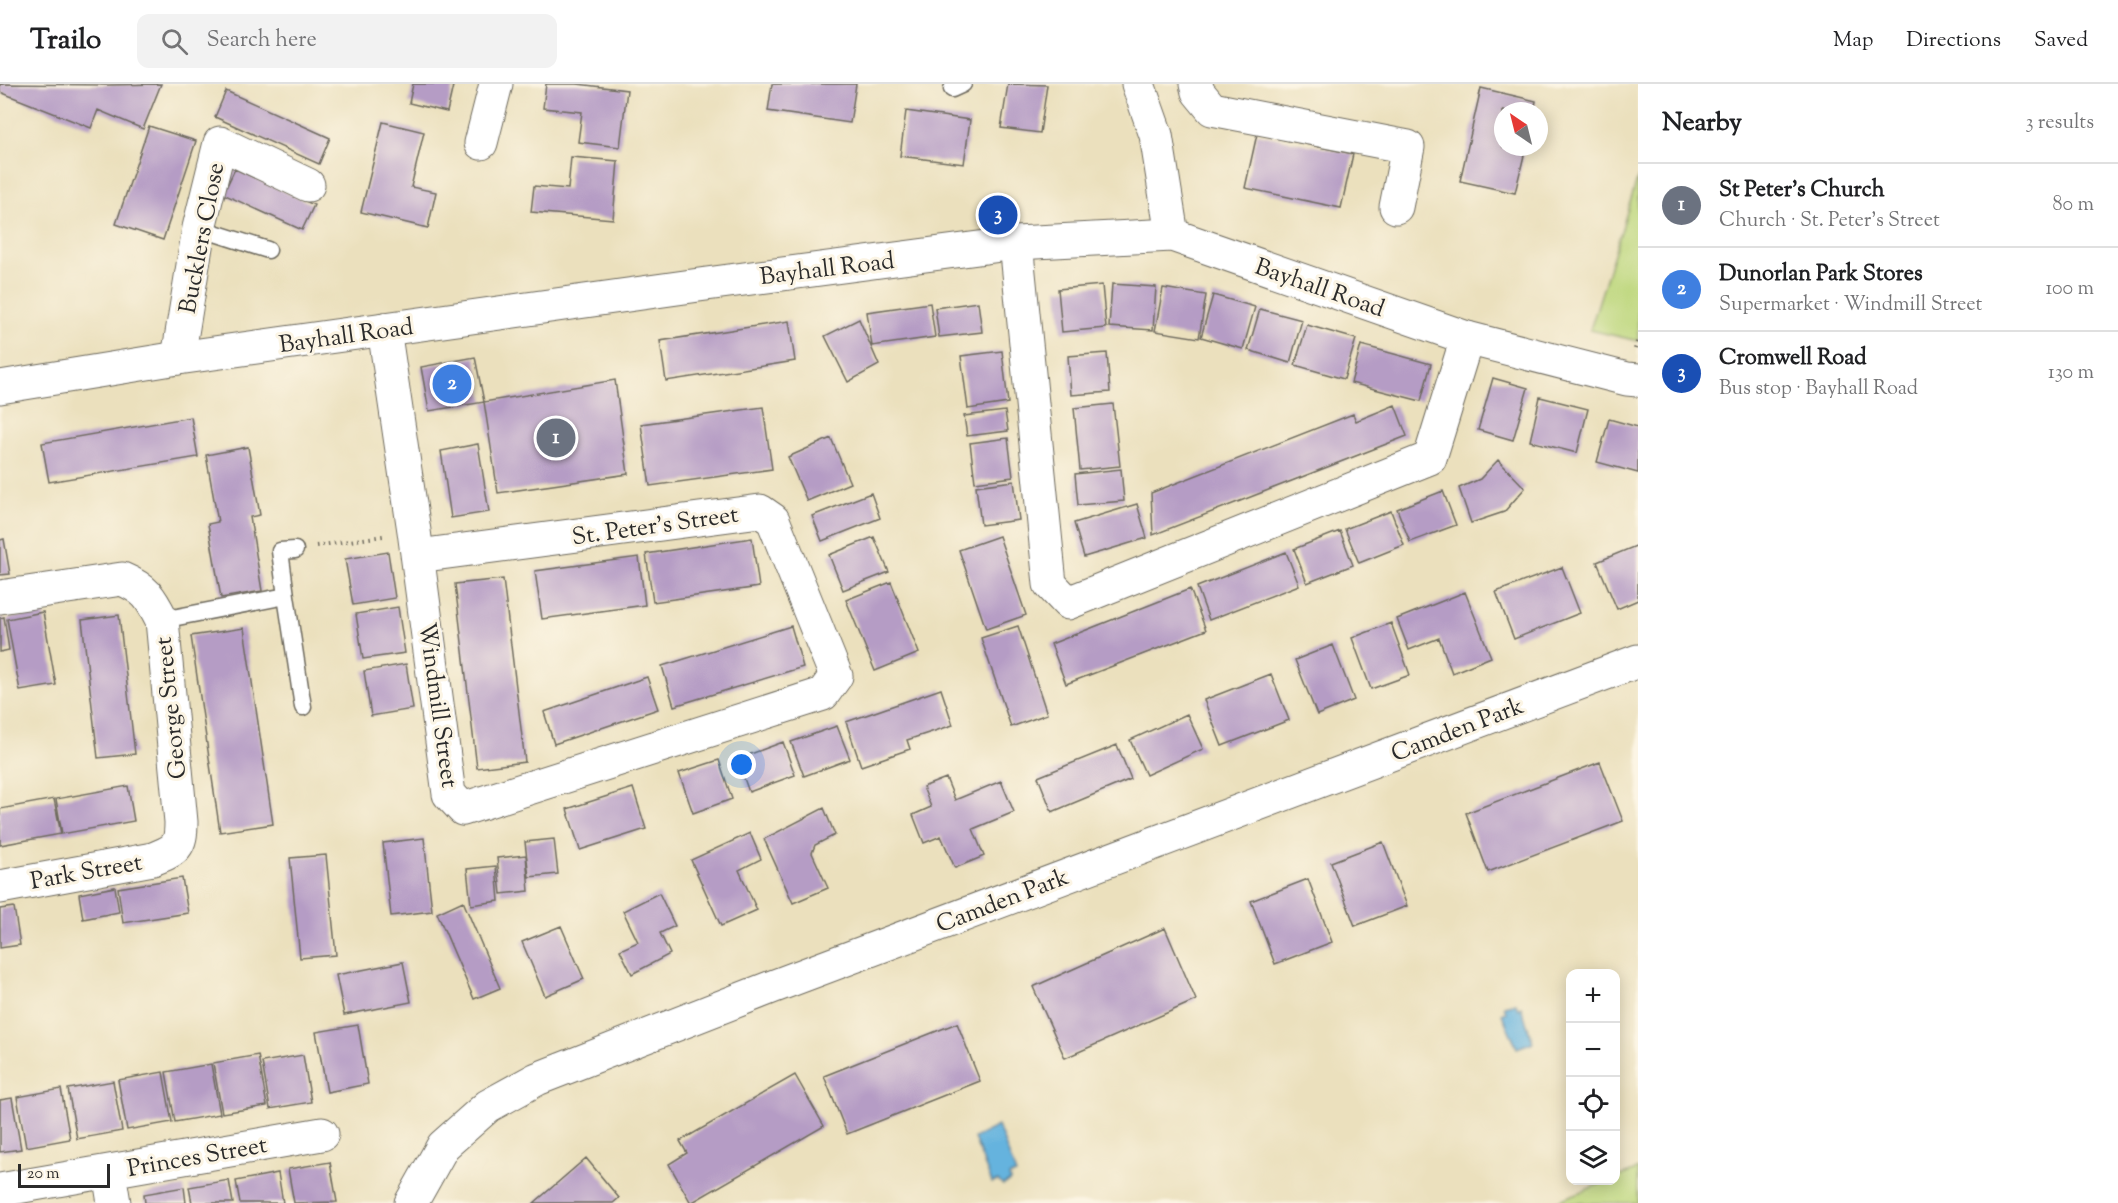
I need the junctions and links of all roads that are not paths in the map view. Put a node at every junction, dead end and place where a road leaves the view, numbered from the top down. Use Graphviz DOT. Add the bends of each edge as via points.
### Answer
graph roads {
  1 [pos="496,84"];
  2 [pos="1138,84"];
  3 [pos="1196,84"];
  4 [pos="481,143"];
  5 [pos="308,185"];
  6 [pos="1396,207"];
  7 [pos="200,228"];
  8 [pos="1172,235"];
  9 [pos="1016,243"];
  10 [pos="268,250"];
  11 [pos="384,329"];
  12 [pos="1467,338"];
  13 [pos="178,358"];
  14 [pos="1638,380"];
  15 [pos="0,387"];
  16 [pos="416,544"];
  17 [pos="295,550"];
  18 [pos="286,596"];
  19 [pos="0,597"];
  20 [pos="162,620"];
  21 [pos="1638,661"];
  22 [pos="823,694"];
  23 [pos="303,707"];
  24 [pos="171,852"];
  25 [pos="0,887"];
  26 [pos="322,1134"];
  27 [pos="112,1188"];
  28 [pos="0,1190"];
  29 [pos="411,1203"];
  1 -- 4 [label="street"];
  2 -- 8 [label="street" via="1156,135"];
  3 -- 6 [label="street" via="1197,92 1212,109 1408,147"];
  5 -- 7 [label="street, Bucklers Close" via="220,143"];
  7 -- 10 [label="lane"];
  7 -- 13 [label="street, Bucklers Close"];
  8 -- 9 [label="street, Bayhall Road"];
  8 -- 12 [label="street, Bayhall Road"];
  9 -- 11 [label="street, Bayhall Road"];
  9 -- 12 [label="street" via="1050,584 1068,603 1430,458"];
  11 -- 13 [label="street, Bayhall Road"];
  11 -- 16 [label="street, Windmill Street"];
  12 -- 14 [label="street, Bayhall Road"];
  13 -- 15 [label="street, Bayhall Road"];
  16 -- 22 [label="street, St. Peter's Street" via="760,511 772,520 836,676"];
  16 -- 22 [label="street, Windmill Street" via="449,794 463,809"];
  17 -- 18 [label="lane" via="280,551"];
  18 -- 20 [label="lane"];
  18 -- 23 [label="lane"];
  19 -- 20 [label="street, George Street" via="122,579 152,598"];
  20 -- 24 [label="street, George Street" via="181,822 181,840"];
  21 -- 29 [label="street, Camden Park" via="537,1079 488,1107 442,1146"];
  24 -- 25 [label="street, Park Street" via="153,859"];
  26 -- 27 [label="street, Princes Street"];
  27 -- 28 [label="street, Princes Street"];
}
